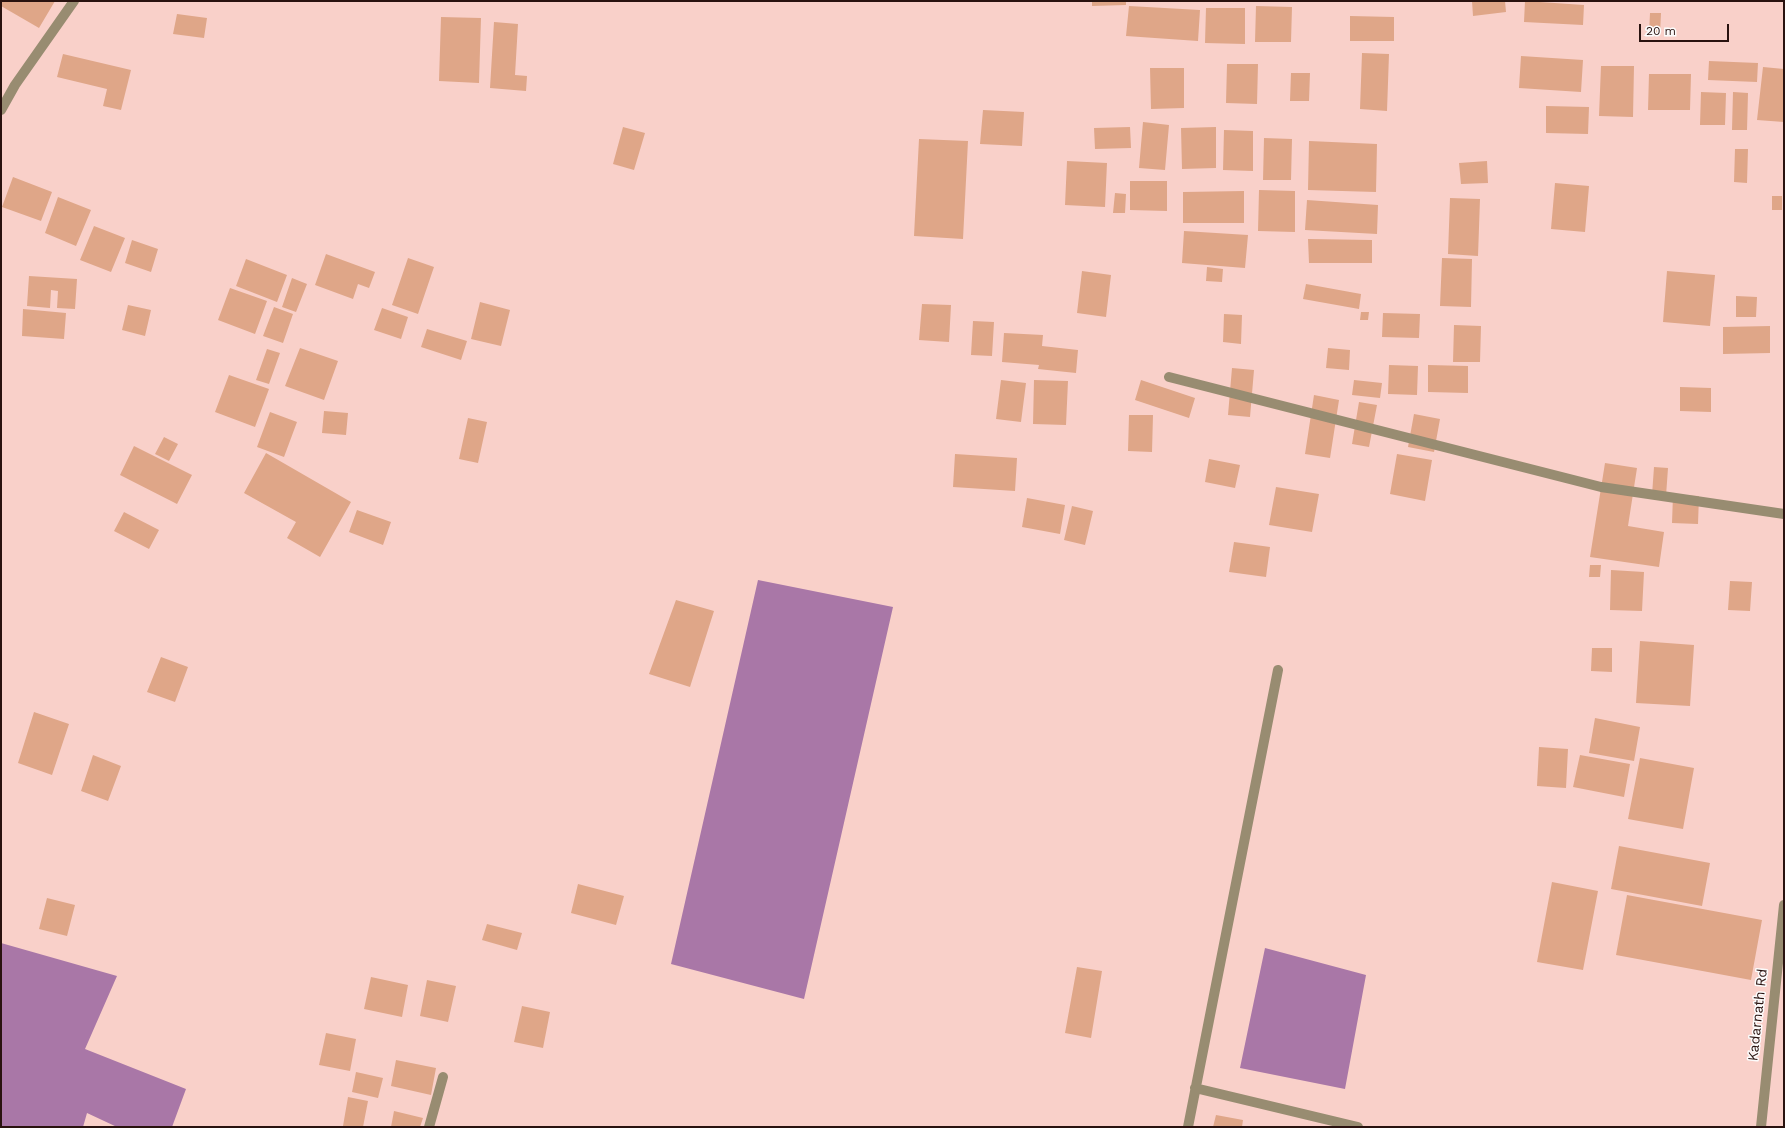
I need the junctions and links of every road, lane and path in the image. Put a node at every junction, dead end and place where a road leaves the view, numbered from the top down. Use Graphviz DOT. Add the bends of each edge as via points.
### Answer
graph roads {
  1 [pos="74,1"];
  2 [pos="1,110"];
  3 [pos="1169,377"];
  4 [pos="1784,514"];
  5 [pos="1278,670"];
  6 [pos="1784,905"];
  7 [pos="443,1077"];
  8 [pos="1195,1088"];
  9 [pos="429,1127"];
  10 [pos="1188,1127"];
  11 [pos="1358,1127"];
  12 [pos="1761,1127"];
  1 -- 2 [label="street" via="15,85"];
  3 -- 4 [label="street" via="1601,487"];
  5 -- 8 [label="street"];
  6 -- 12 [label="street, Kadarnath Rd"];
  7 -- 9 [label="street"];
  8 -- 10 [label="street"];
  8 -- 11 [label="street"];
}
